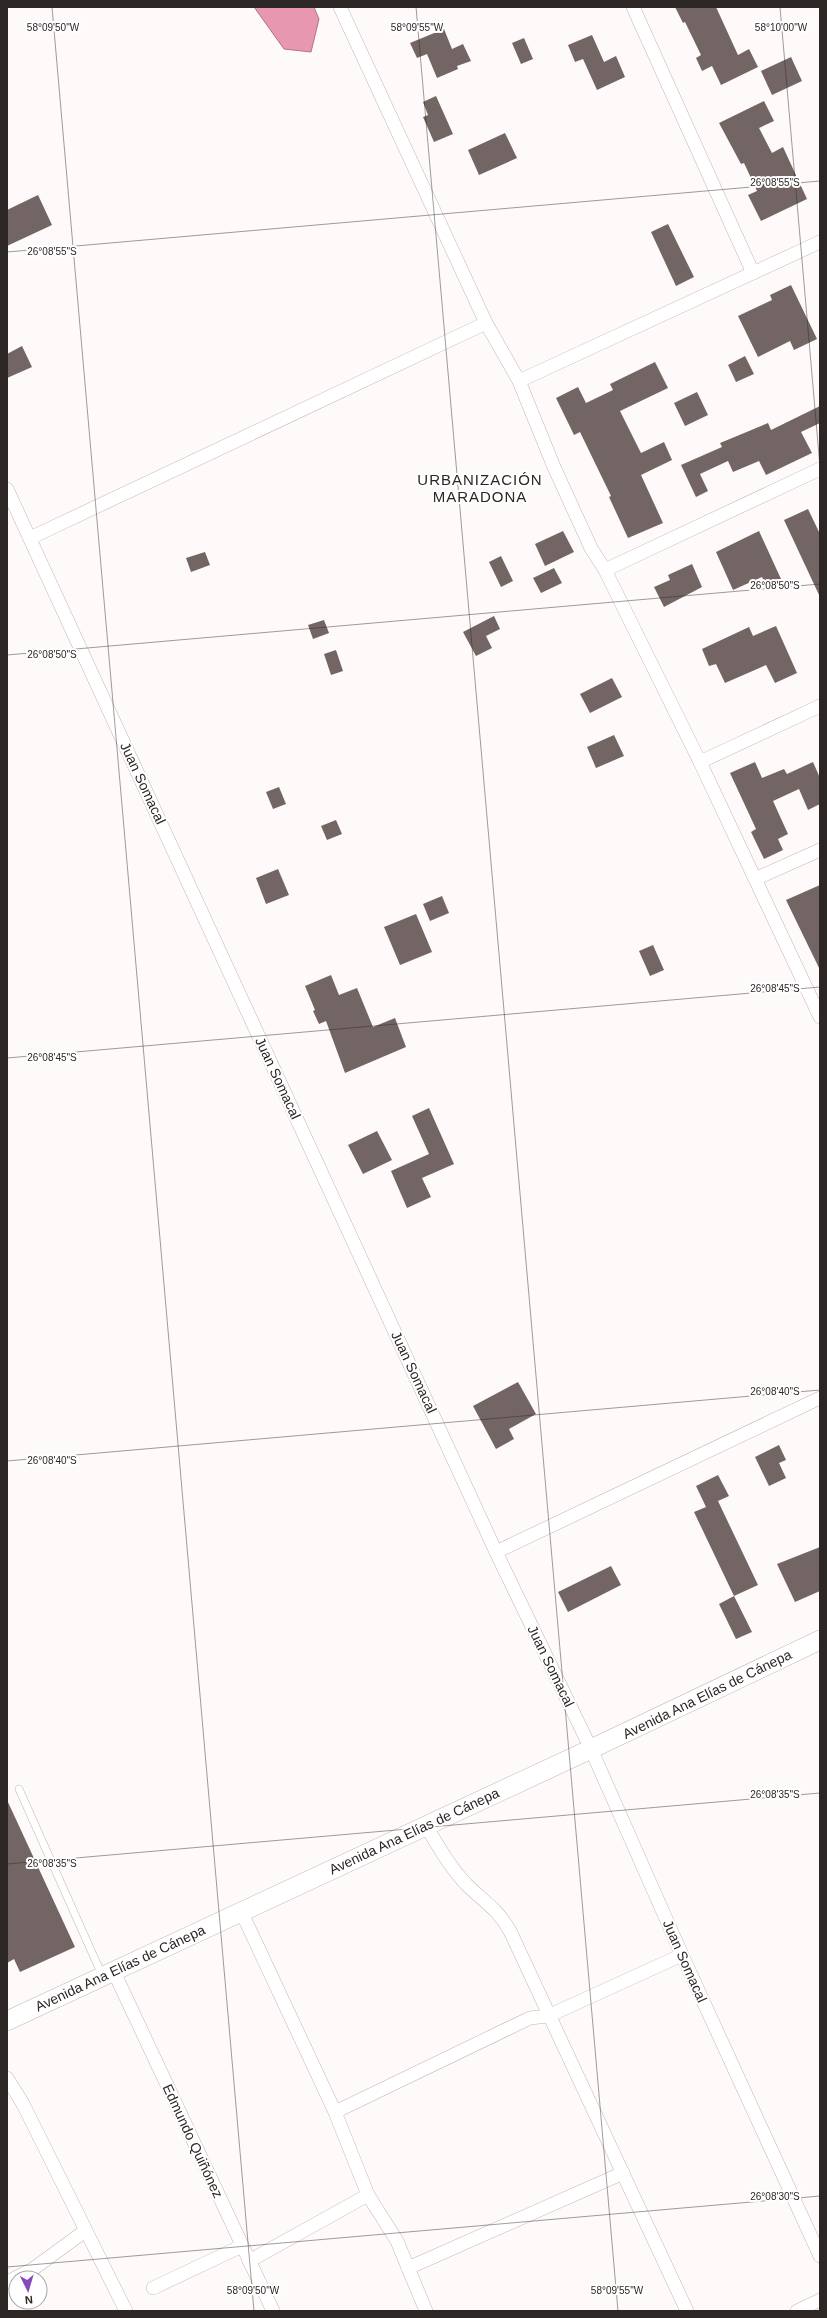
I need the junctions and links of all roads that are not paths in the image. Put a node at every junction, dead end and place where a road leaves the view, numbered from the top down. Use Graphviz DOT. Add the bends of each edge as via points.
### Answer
graph roads {
  1 [pos="340,7"];
  2 [pos="633,7"];
  3 [pos="820,242"];
  4 [pos="753,273"];
  5 [pos="486,323"];
  6 [pos="519,381"];
  7 [pos="820,469"];
  8 [pos="7,489"];
  9 [pos="30,538"];
  10 [pos="605,570"];
  11 [pos="820,706"];
  12 [pos="700,762"];
  13 [pos="820,850"];
  14 [pos="755,879"];
  15 [pos="820,1017"];
  16 [pos="820,1398"];
  17 [pos="496,1552"];
  18 [pos="820,1640"];
  19 [pos="591,1749"];
  20 [pos="19,1789"];
  21 [pos="426,1826"];
  22 [pos="242,1911"];
  23 [pos="682,1955"];
  24 [pos="108,1974"];
  25 [pos="548,2016"];
  26 [pos="7,2021"];
  27 [pos="7,2078"];
  28 [pos="335,2112"];
  29 [pos="623,2173"];
  30 [pos="368,2195"];
  31 [pos="85,2231"];
  32 [pos="242,2246"];
  33 [pos="820,2256"];
  34 [pos="249,2261"];
  35 [pos="408,2268"];
  36 [pos="7,2282"];
  37 [pos="154,2288"];
  38 [pos="820,2300"];
  39 [pos="126,2311"];
  40 [pos="273,2311"];
  41 [pos="426,2311"];
  42 [pos="687,2311"];
  43 [pos="797,2311"];
  1 -- 5 [label="street"];
  2 -- 4 [label="street"];
  3 -- 4 [label="street"];
  4 -- 6 [label="street"];
  5 -- 6 [label="street"];
  5 -- 9 [label="street"];
  6 -- 10 [label="street" via="591,548"];
  7 -- 10 [label="street"];
  8 -- 9 [label="street, Juan Somacal"];
  9 -- 17 [label="street, Juan Somacal"];
  10 -- 12 [label="street"];
  11 -- 12 [label="street"];
  12 -- 14 [label="street"];
  13 -- 14 [label="street"];
  14 -- 15 [label="street"];
  16 -- 17 [label="street"];
  17 -- 19 [label="street, Juan Somacal"];
  18 -- 19 [label="main road, Avenida Ana Elías de Cánepa"];
  19 -- 21 [label="main road, Avenida Ana Elías de Cánepa"];
  19 -- 23 [label="street, Juan Somacal"];
  20 -- 24 [label="lane"];
  21 -- 22 [label="main road, Avenida Ana Elías de Cánepa"];
  21 -- 25 [label="street" via="456,1872 501,1915"];
  22 -- 24 [label="main road, Avenida Ana Elías de Cánepa"];
  22 -- 28 [label="street"];
  23 -- 25 [label="street"];
  23 -- 33 [label="street, Juan Somacal"];
  24 -- 26 [label="main road, Avenida Ana Elías de Cánepa"];
  24 -- 32 [label="street, Edmundo Quiñónez"];
  25 -- 28 [label="street" via="530,2018"];
  25 -- 29 [label="street"];
  27 -- 31 [label="street" via="23,2104"];
  28 -- 30 [label="street"];
  29 -- 35 [label="street"];
  29 -- 42 [label="street"];
  30 -- 34 [label="street"];
  30 -- 35 [label="street" via="397,2241"];
  31 -- 36 [label="street" via="33,2268"];
  31 -- 39 [label="street"];
  32 -- 34 [label="street, Edmundo Quiñónez"];
  32 -- 37 [label="street"];
  34 -- 40 [label="street, Edmundo Quiñónez"];
  35 -- 41 [label="street"];
  38 -- 43 [label="street"];
}
